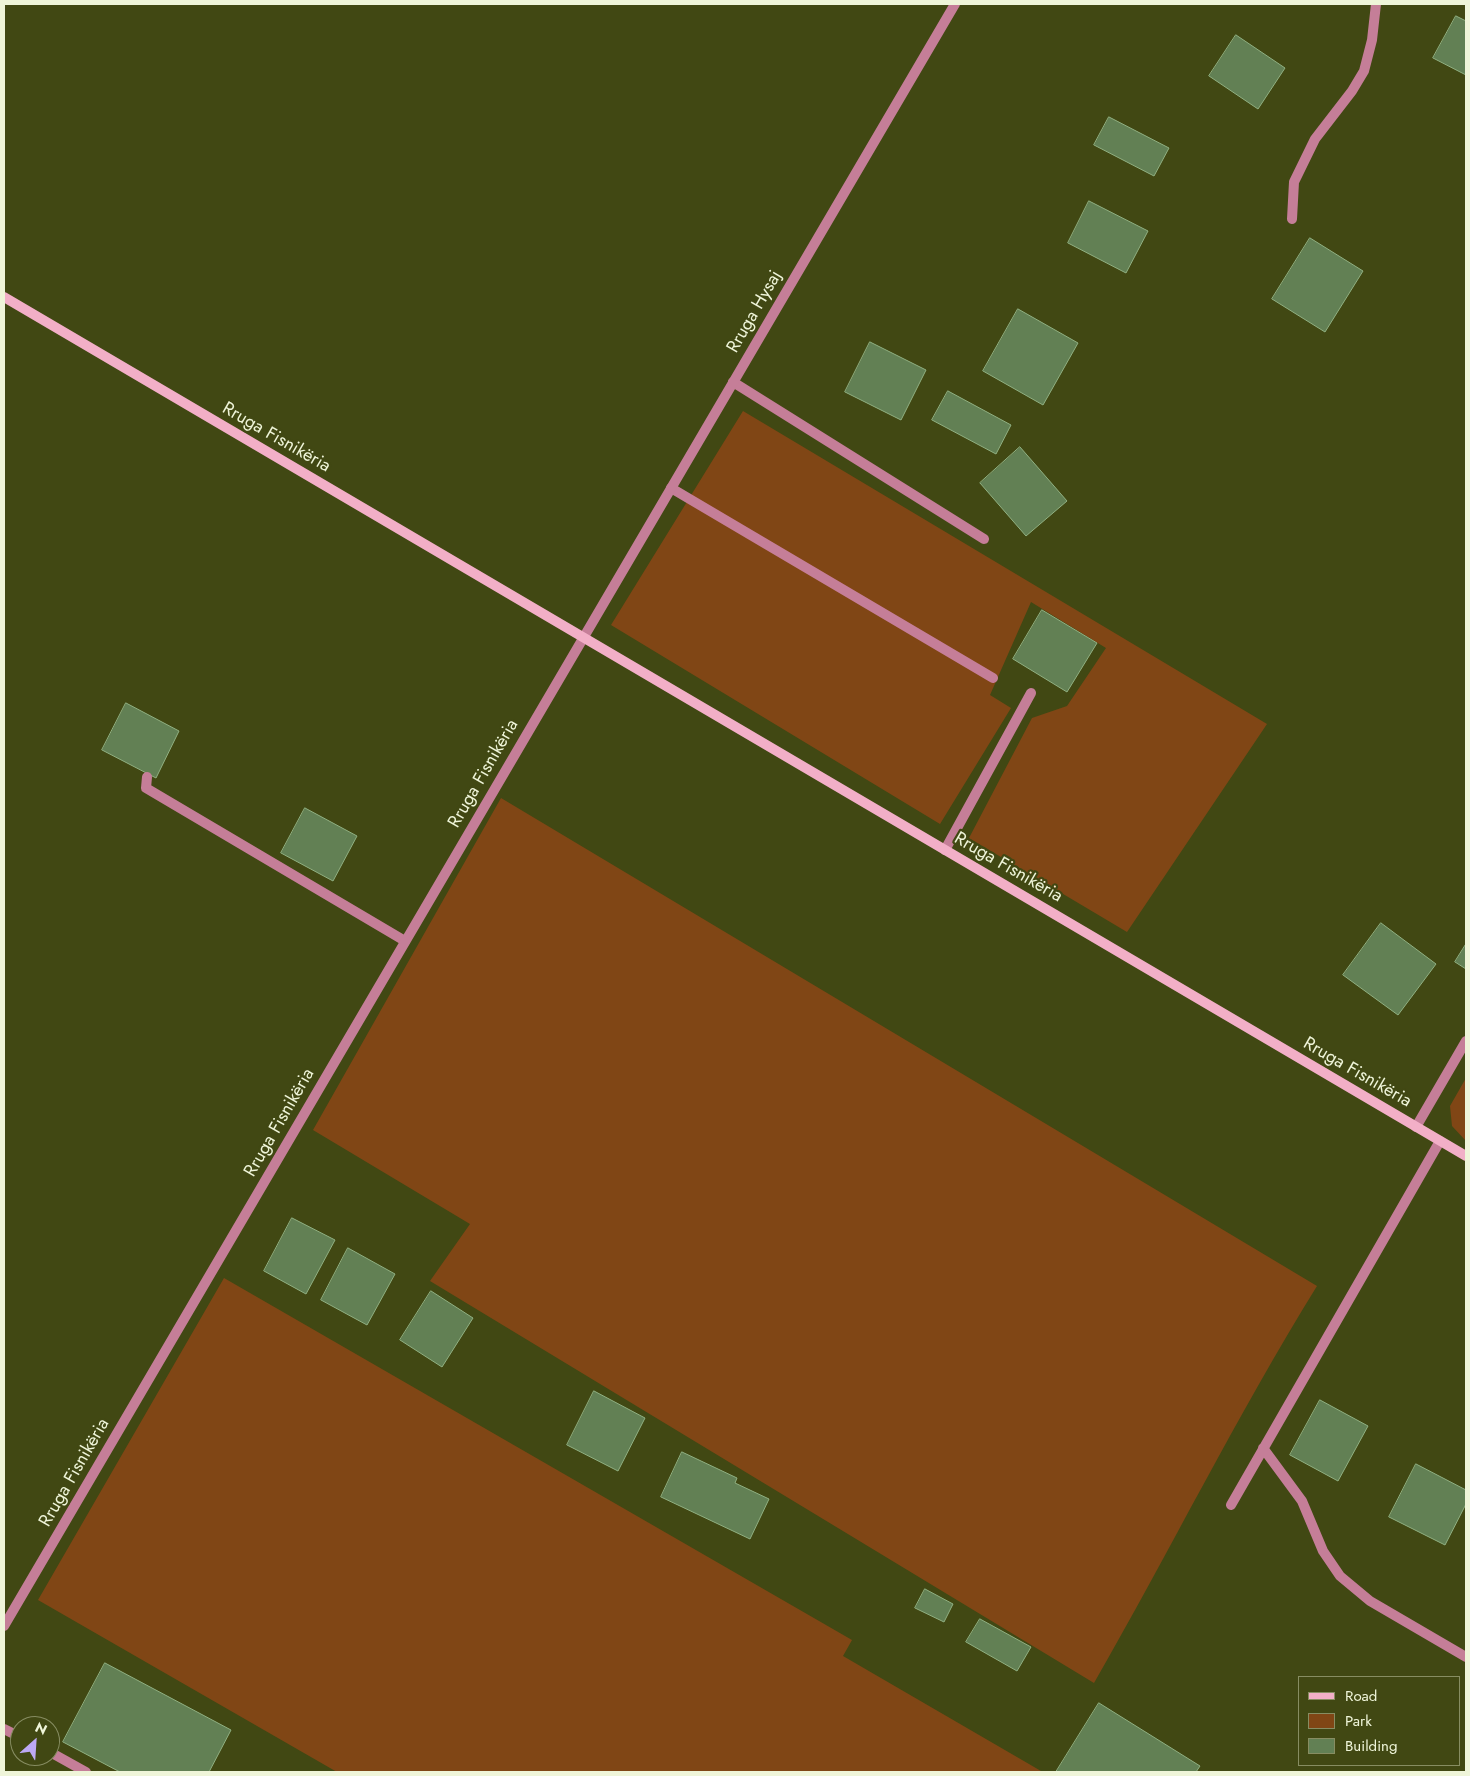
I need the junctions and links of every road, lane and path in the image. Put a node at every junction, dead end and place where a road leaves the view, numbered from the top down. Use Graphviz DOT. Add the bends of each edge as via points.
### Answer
graph roads {
  1 [pos="955,4"];
  2 [pos="1376,4"];
  3 [pos="1292,219"];
  4 [pos="4,297"];
  5 [pos="733,382"];
  6 [pos="671,488"];
  7 [pos="984,539"];
  8 [pos="583,637"];
  9 [pos="993,678"];
  10 [pos="1031,693"];
  11 [pos="147,777"];
  12 [pos="945,850"];
  13 [pos="405,941"];
  14 [pos="1466,1041"];
  15 [pos="1416,1127"];
  16 [pos="1440,1141"];
  17 [pos="1466,1156"];
  18 [pos="1263,1448"];
  19 [pos="1230,1505"];
  20 [pos="4,1626"];
  21 [pos="1466,1657"];
  22 [pos="60,1758"];
  23 [pos="86,1772"];
  1 -- 5 [label="street, Rruga Hysaj"];
  2 -- 3 [label="street" via="1364,71 1315,140 1297,175"];
  4 -- 8 [label="street, Rruga Fisnikëria"];
  5 -- 6 [label="street, Rruga Hysaj"];
  5 -- 7 [label="street"];
  6 -- 8 [label="street, Rruga Hysaj"];
  6 -- 9 [label="street"];
  8 -- 12 [label="street, Rruga Fisnikëria"];
  8 -- 13 [label="street, Rruga Fisnikëria"];
  10 -- 12 [label="street"];
  11 -- 13 [label="street" via="146,788"];
  12 -- 15 [label="street, Rruga Fisnikëria"];
  13 -- 20 [label="street, Rruga Fisnikëria"];
  14 -- 15 [label="street, Rruga Fisnikëria"];
  15 -- 16 [label="street, Rruga Fisnikëria"];
  16 -- 17 [label="street, Rruga Fisnikëria"];
  16 -- 18 [label="street"];
  18 -- 19 [label="street"];
  18 -- 21 [label="street" via="1302,1501 1323,1551 1340,1576 1370,1601"];
  22 -- 23 [label="street"];
}
